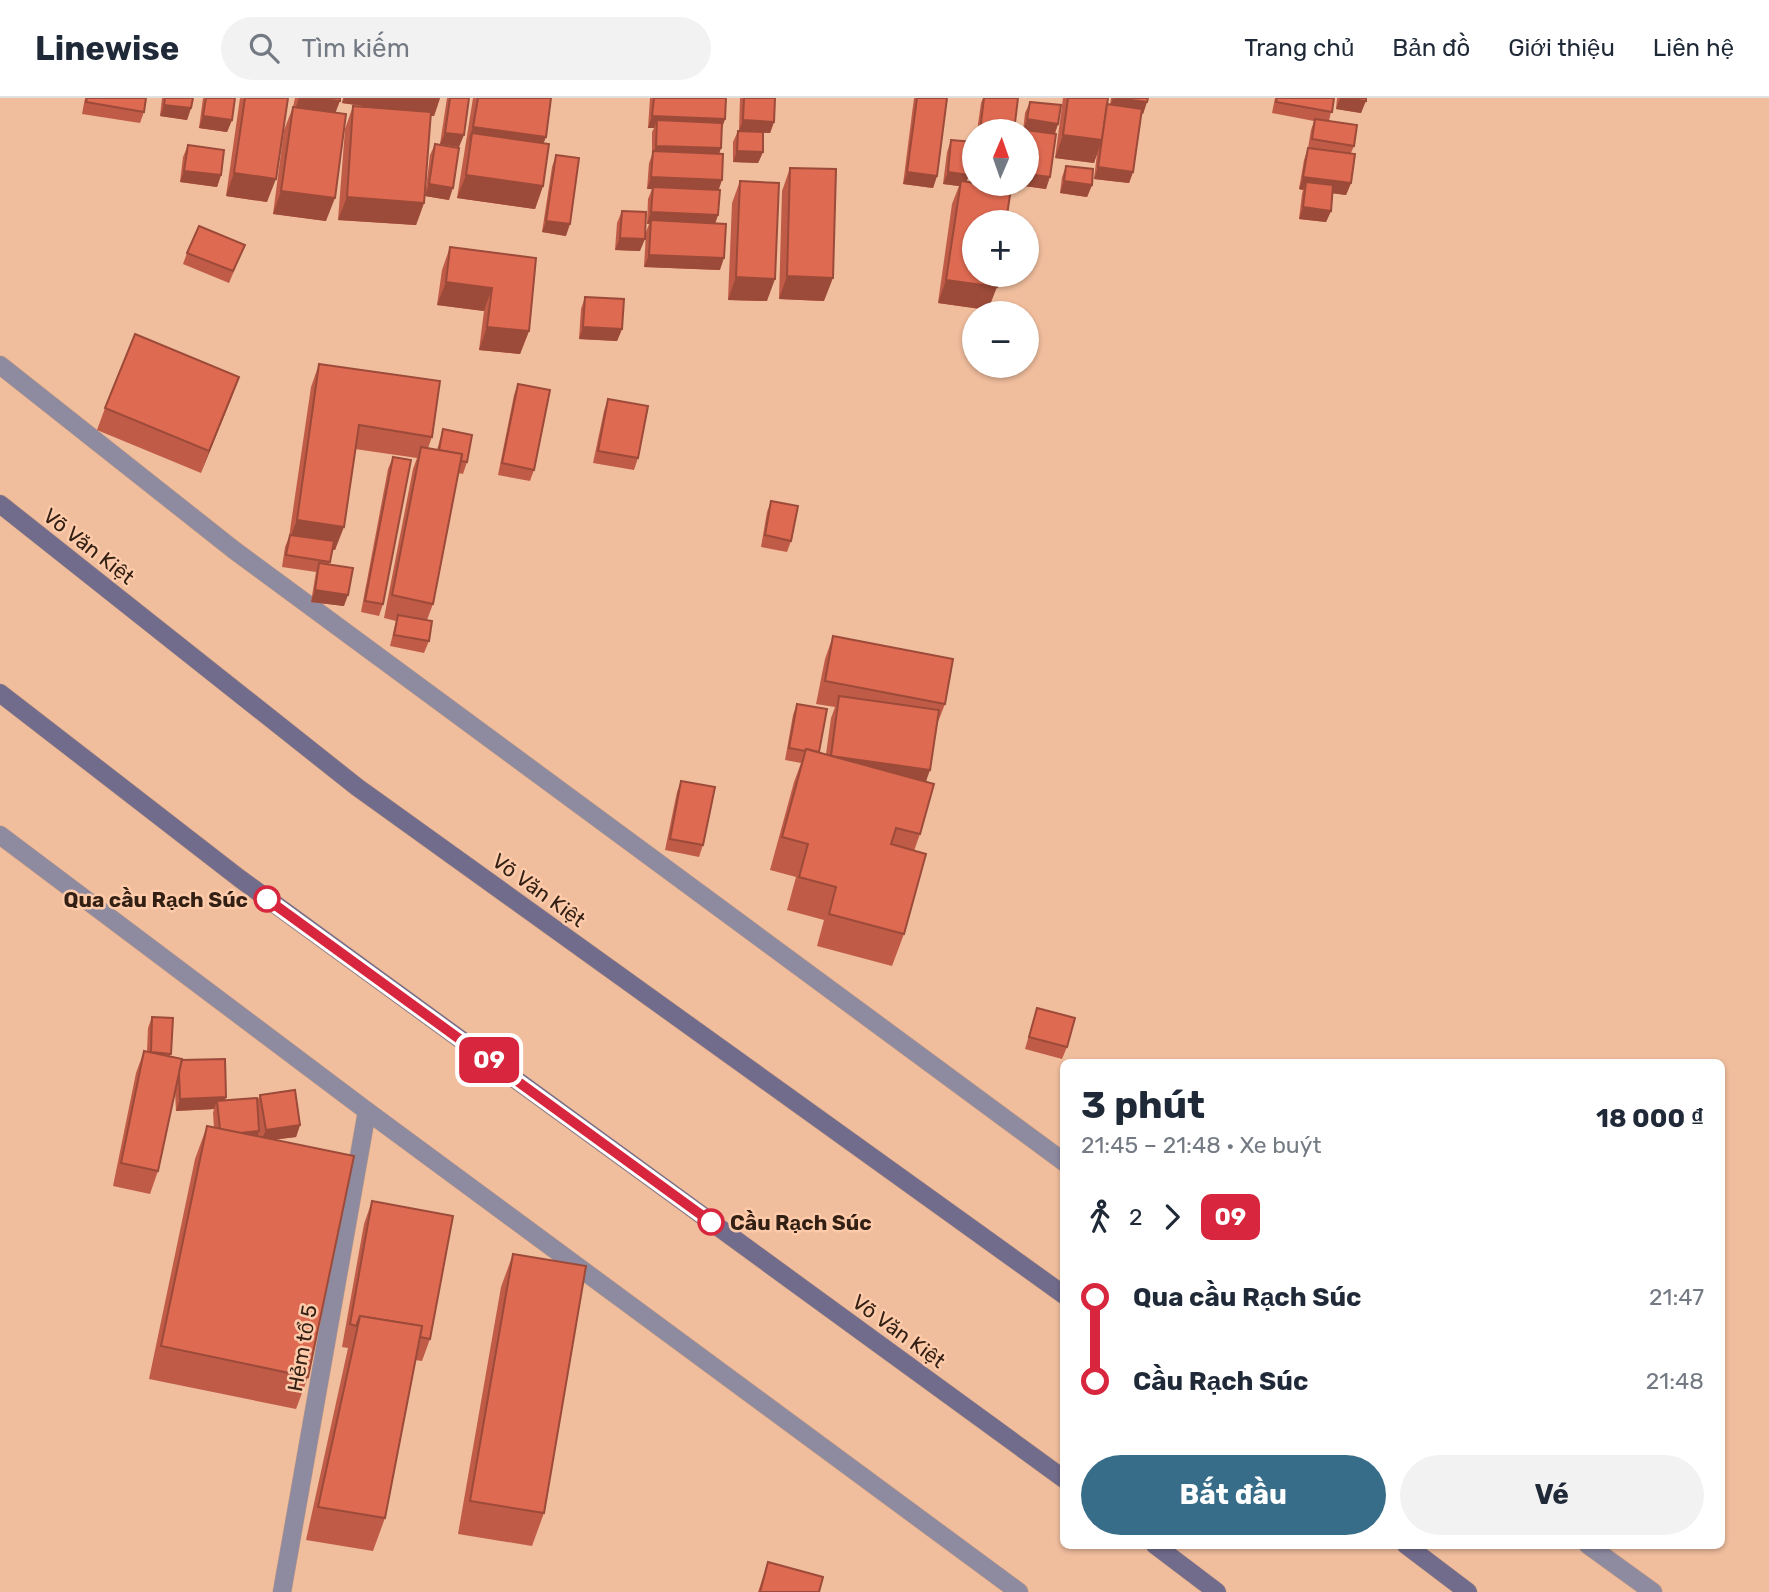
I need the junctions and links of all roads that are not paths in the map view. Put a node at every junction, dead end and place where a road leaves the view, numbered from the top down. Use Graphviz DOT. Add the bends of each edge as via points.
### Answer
graph roads {
  1 [pos="0,365"];
  2 [pos="0,505"];
  3 [pos="0,693"];
  4 [pos="0,835"];
  5 [pos="367,1111"];
  6 [pos="1060,1158"];
  7 [pos="1060,1291"];
  8 [pos="1060,1476"];
  9 [pos="1160,1549"];
  10 [pos="1411,1549"];
  11 [pos="1594,1549"];
  12 [pos="282,1592"];
  13 [pos="1019,1592"];
  14 [pos="1217,1592"];
  15 [pos="1468,1592"];
  16 [pos="1653,1592"];
  1 -- 6 [label="street" via="233,550"];
  2 -- 7 [label="main road, Võ Văn Kiệt" via="356,787"];
  3 -- 8 [label="main road, Võ Văn Kiệt" via="239,878"];
  4 -- 5 [label="street"];
  5 -- 12 [label="street, Hẻm tổ 5"];
  5 -- 13 [label="street"];
  9 -- 14 [label="main road"];
  10 -- 15 [label="main road"];
  11 -- 16 [label="street"];
}
